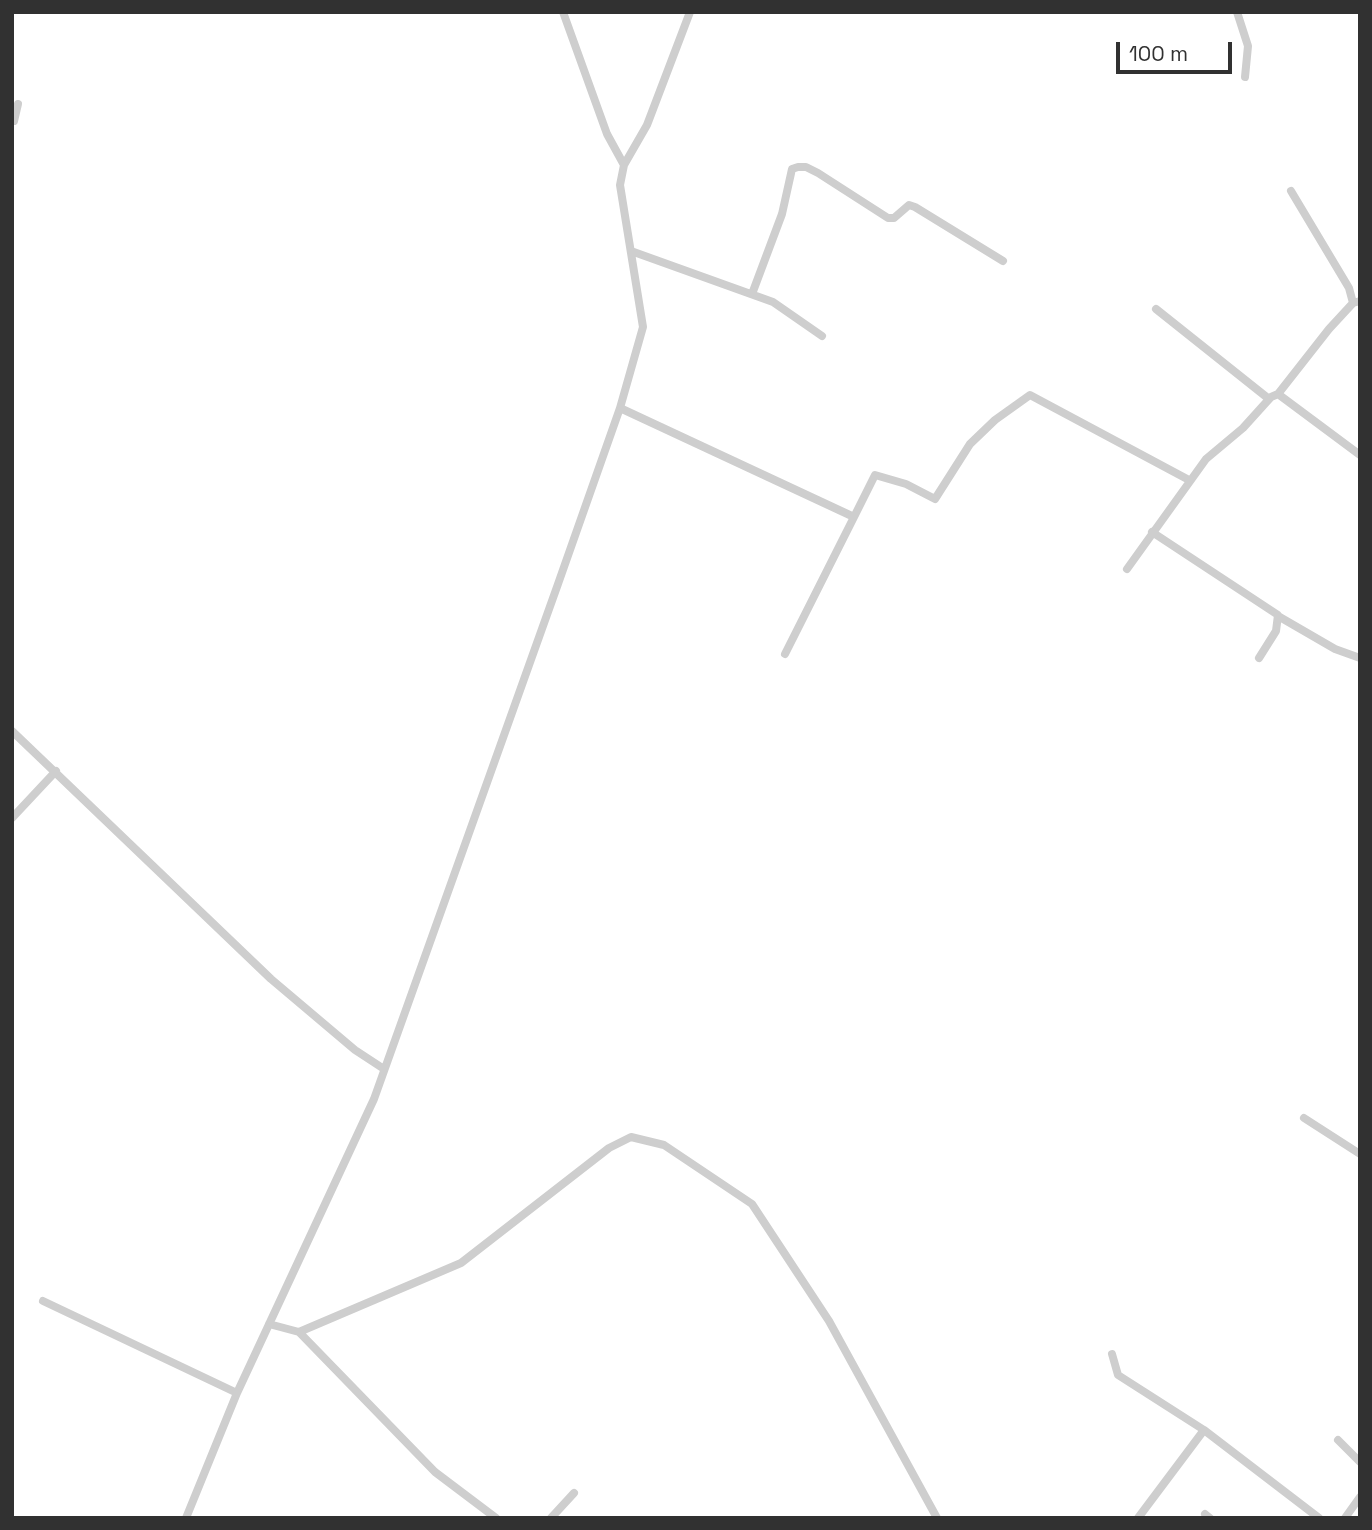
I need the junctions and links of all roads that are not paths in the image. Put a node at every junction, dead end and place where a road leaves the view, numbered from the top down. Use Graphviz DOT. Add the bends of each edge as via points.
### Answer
graph roads {
  1 [pos="563,12"];
  2 [pos="690,12"];
  3 [pos="1237,12"];
  4 [pos="1245,77"];
  5 [pos="18,104"];
  6 [pos="14,121"];
  7 [pos="624,165"];
  8 [pos="1291,191"];
  9 [pos="631,251"];
  10 [pos="1003,261"];
  11 [pos="752,294"];
  12 [pos="1357,302"];
  13 [pos="1156,309"];
  14 [pos="822,336"];
  15 [pos="1278,394"];
  16 [pos="1269,399"];
  17 [pos="620,408"];
  18 [pos="1360,455"];
  19 [pos="1189,480"];
  20 [pos="854,517"];
  21 [pos="1152,532"];
  22 [pos="1127,569"];
  23 [pos="1278,616"];
  24 [pos="785,654"];
  25 [pos="1259,658"];
  26 [pos="1360,658"];
  27 [pos="12,732"];
  28 [pos="56,771"];
  29 [pos="12,818"];
  30 [pos="384,1069"];
  31 [pos="1304,1118"];
  32 [pos="1360,1154"];
  33 [pos="43,1301"];
  34 [pos="269,1324"];
  35 [pos="299,1332"];
  36 [pos="1112,1354"];
  37 [pos="237,1393"];
  38 [pos="1204,1430"];
  39 [pos="1338,1440"];
  40 [pos="1360,1462"];
  41 [pos="574,1493"];
  42 [pos="1360,1497"];
  43 [pos="186,1518"];
  44 [pos="496,1518"];
  45 [pos="551,1518"];
  46 [pos="937,1518"];
  47 [pos="1138,1518"];
  48 [pos="1319,1518"];
  49 [pos="1345,1518"];
  1 -- 7 [label="street" via="607,134"];
  2 -- 7 [label="street" via="647,125"];
  3 -- 4 [label="street" via="1248,46"];
  5 -- 6 [label="street"];
  7 -- 9 [label="street" via="620,185"];
  8 -- 12 [label="street"];
  9 -- 11 [label="street"];
  9 -- 17 [label="street" via="643,327"];
  10 -- 11 [label="street" via="915,207 909,205 888,218 818,173 797,167 792,169 782,214"];
  11 -- 14 [label="street" via="782,307"];
  12 -- 15 [label="street"];
  13 -- 16 [label="street"];
  15 -- 16 [label="street"];
  15 -- 18 [label="street"];
  16 -- 19 [label="street"];
  17 -- 20 [label="street"];
  17 -- 30 [label="street"];
  19 -- 20 [label="street" via="1030,395 970,444 935,499 875,475"];
  19 -- 21 [label="street"];
  20 -- 24 [label="street"];
  21 -- 22 [label="street"];
  21 -- 23 [label="street"];
  23 -- 25 [label="street" via="1276,631"];
  23 -- 26 [label="street"];
  27 -- 28 [label="street"];
  28 -- 29 [label="street"];
  28 -- 30 [label="street" via="271,979"];
  30 -- 34 [label="street"];
  31 -- 32 [label="street"];
  33 -- 37 [label="street"];
  34 -- 35 [label="street"];
  34 -- 37 [label="street"];
  35 -- 44 [label="street" via="435,1472"];
  35 -- 46 [label="street" via="461,1263 609,1148 631,1137 664,1145 752,1204 829,1321"];
  36 -- 38 [label="street" via="1118,1375"];
  37 -- 43 [label="street"];
  38 -- 47 [label="street"];
  38 -- 48 [label="street"];
  39 -- 40 [label="street"];
  41 -- 45 [label="street"];
  42 -- 49 [label="street"];
}
